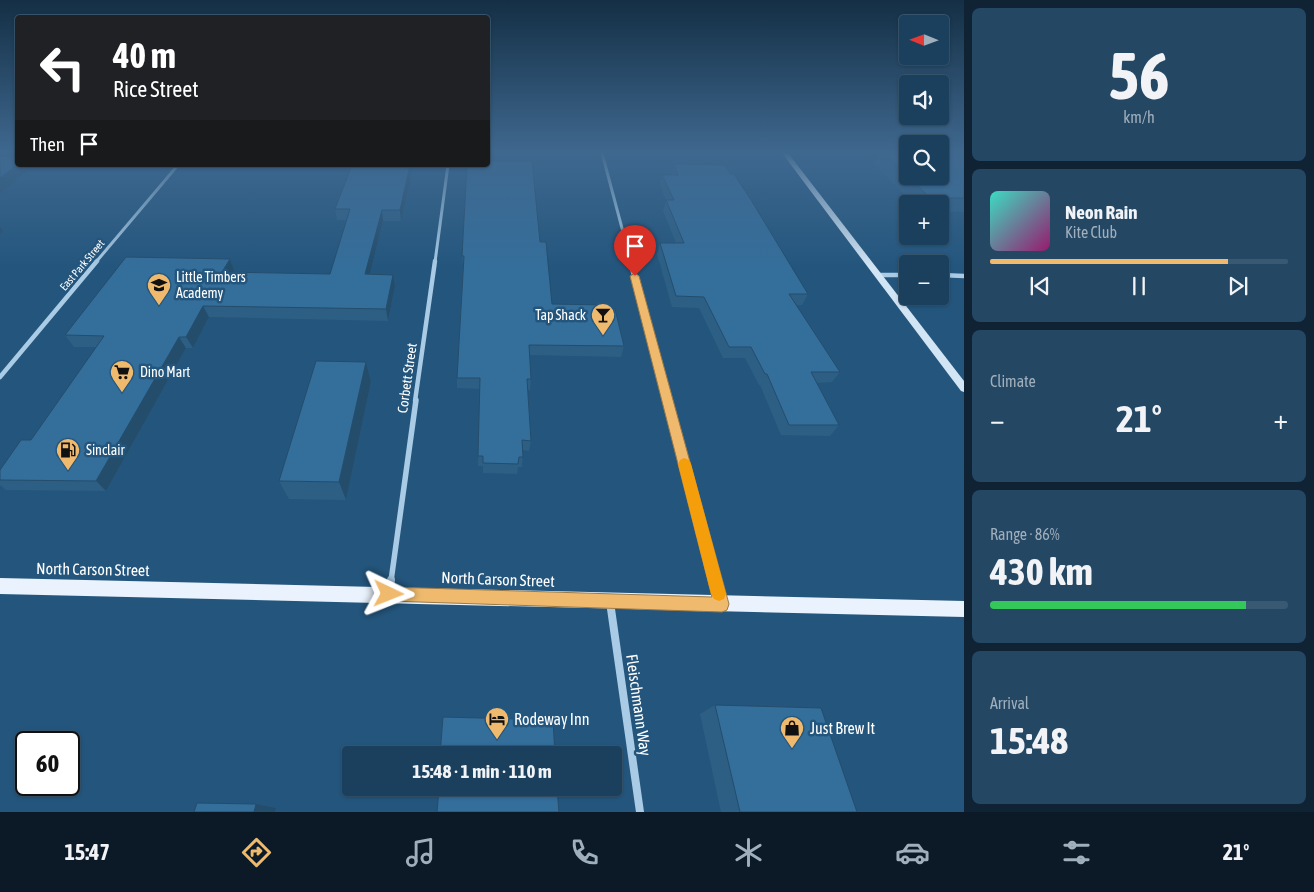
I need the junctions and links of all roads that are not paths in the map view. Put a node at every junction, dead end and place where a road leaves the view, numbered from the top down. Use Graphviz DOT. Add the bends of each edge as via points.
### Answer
graph roads {
  1 [pos="156,191"];
  2 [pos="444,191"];
  3 [pos="612,191"];
  4 [pos="814,191"];
  5 [pos="878,274"];
  6 [pos="899,275"];
  7 [pos="949,276"];
  8 [pos="964,276"];
  9 [pos="0,377"];
  10 [pos="964,388"];
  11 [pos="0,586"];
  12 [pos="389,594"];
  13 [pos="610,601"];
  14 [pos="722,604"];
  15 [pos="964,609"];
  16 [pos="640,812"];
  1 -- 9 [label="street, East Park Street"];
  2 -- 12 [label="street, Corbett Street"];
  3 -- 14 [label="street"];
  4 -- 5 [label="street"];
  5 -- 6 [label="street"];
  5 -- 10 [label="street"];
  7 -- 8 [label="street"];
  11 -- 12 [label="main road, North Carson Street"];
  12 -- 13 [label="main road, North Carson Street"];
  13 -- 14 [label="main road, North Carson Street"];
  13 -- 16 [label="street, Fleischmann Way"];
  14 -- 15 [label="main road, North Carson Street"];
}
